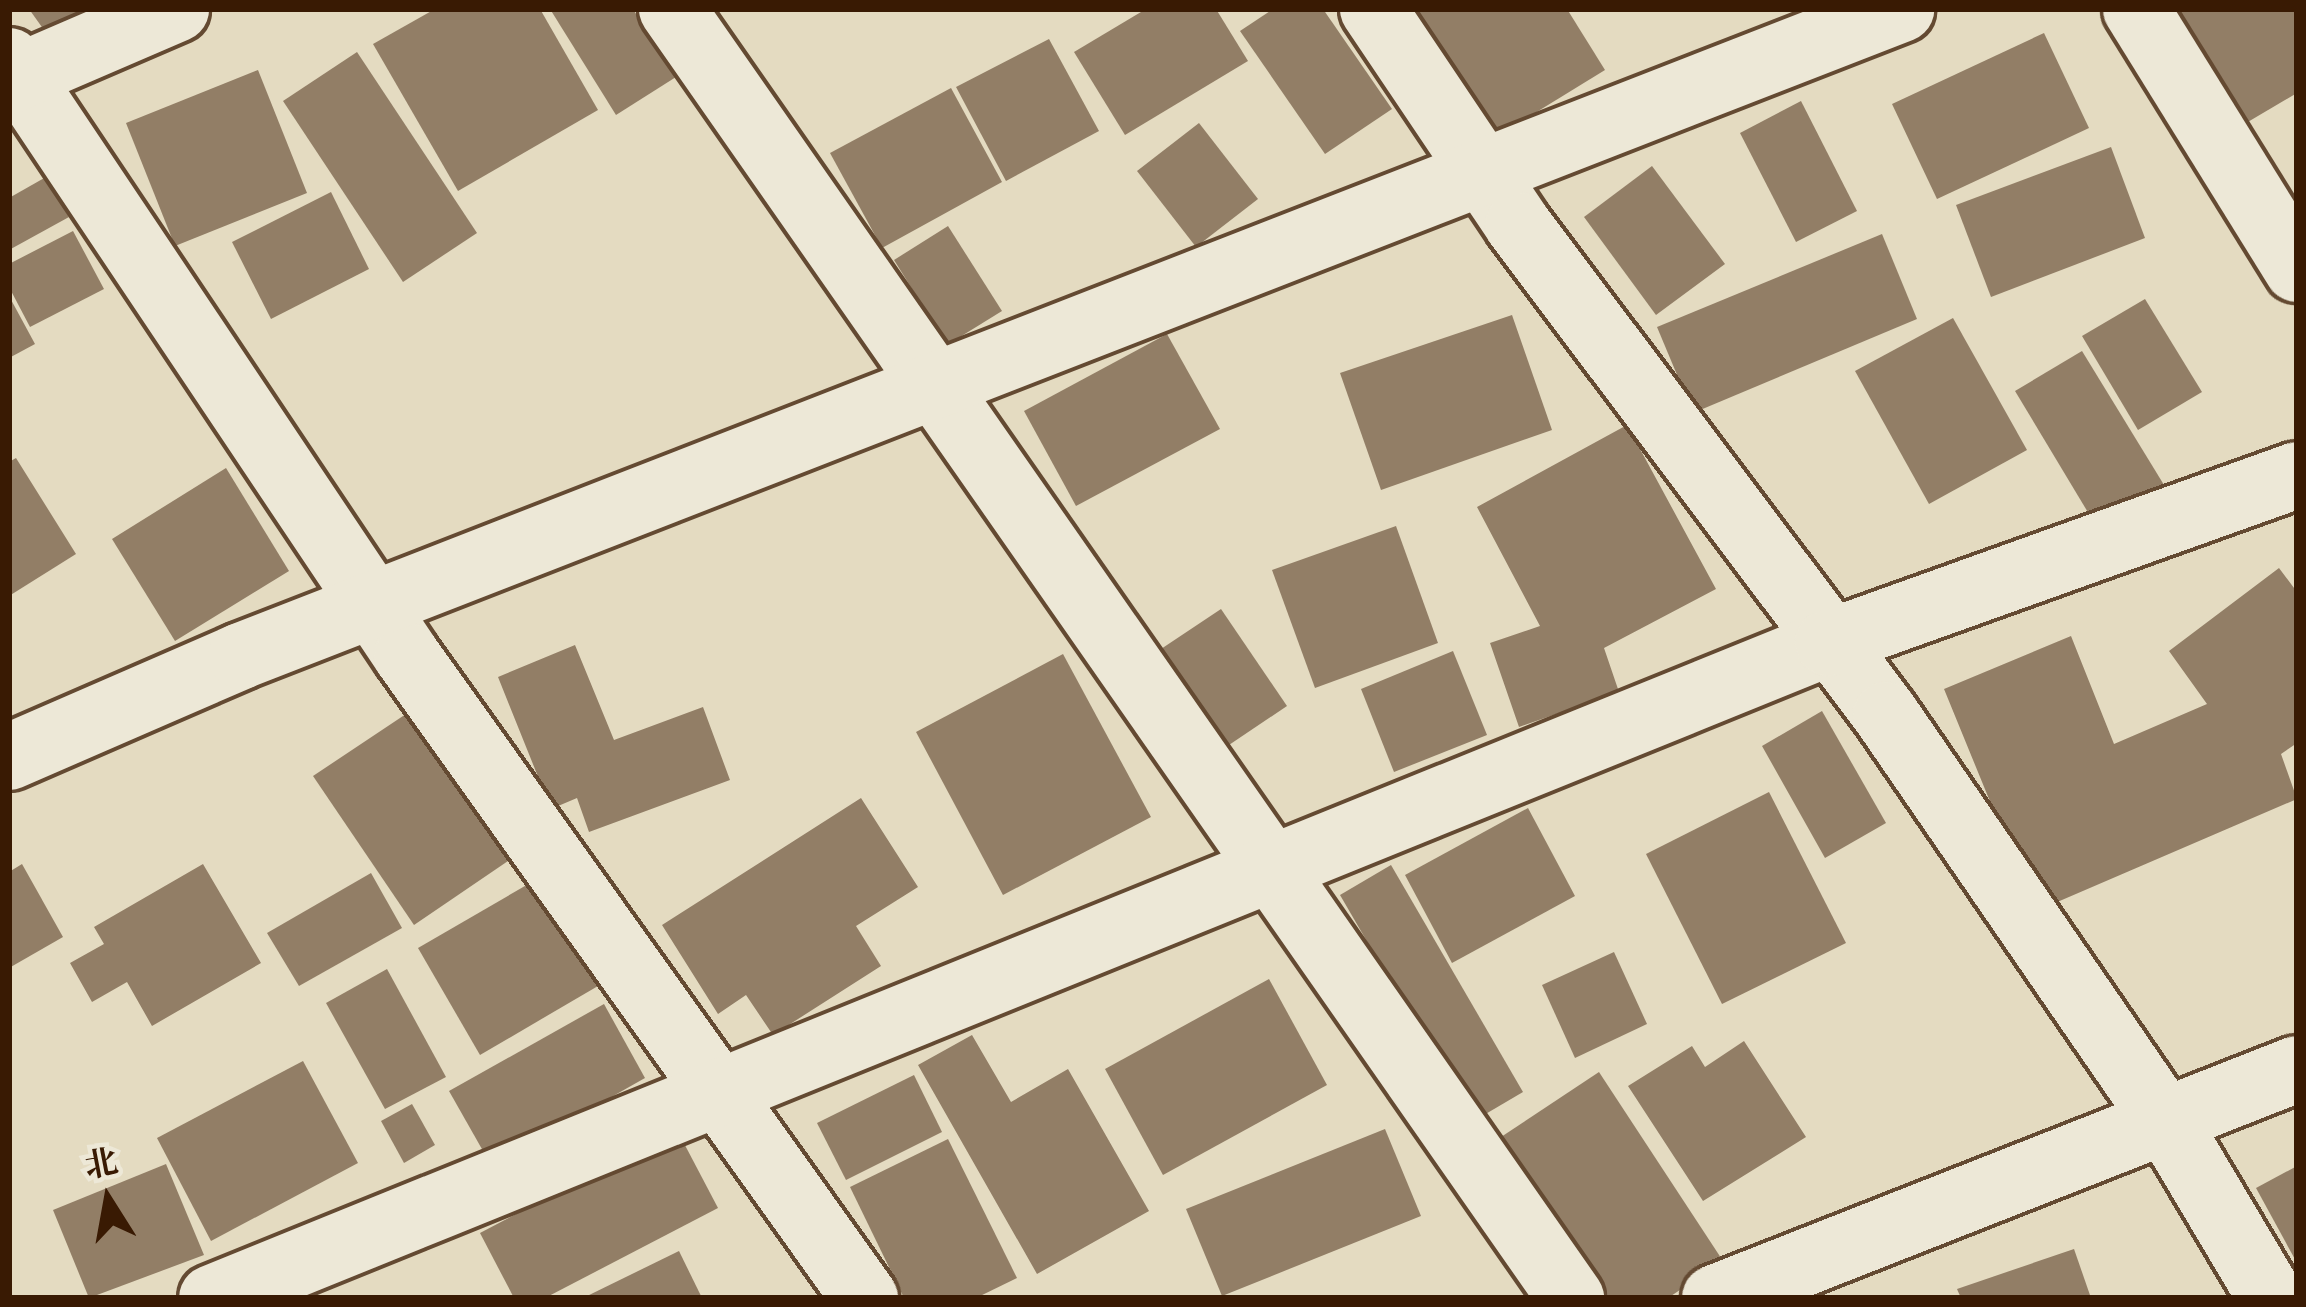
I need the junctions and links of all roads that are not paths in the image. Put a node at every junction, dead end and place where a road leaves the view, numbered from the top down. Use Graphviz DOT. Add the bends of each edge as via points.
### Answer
graph roads {
  1 [pos="176,9"];
  2 [pos="672,9"];
  3 [pos="1373,9"];
  4 [pos="1901,9"];
  5 [pos="2136,9"];
  6 [pos="13,72"];
  7 [pos="1478,170"];
  8 [pos="2297,269"];
  9 [pos="930,386"];
  10 [pos="2297,475"];
  11 [pos="373,604"];
  12 [pos="1828,644"];
  13 [pos="9,757"];
  14 [pos="1270,871"];
  15 [pos="2297,1069"];
  16 [pos="718,1093"];
  17 [pos="2170,1126"];
  18 [pos="212,1298"];
  19 [pos="865,1298"];
  20 [pos="1571,1298"];
  21 [pos="1715,1298"];
  22 [pos="2271,1298"];
  1 -- 6 [label="street"];
  2 -- 9 [label="street"];
  3 -- 7 [label="street"];
  4 -- 7 [label="street"];
  5 -- 8 [label="street"];
  6 -- 11 [label="street"];
  7 -- 9 [label="street"];
  7 -- 12 [label="street"];
  9 -- 11 [label="street"];
  9 -- 14 [label="street"];
  10 -- 12 [label="street"];
  11 -- 13 [label="street"];
  11 -- 16 [label="street"];
  12 -- 14 [label="street"];
  12 -- 17 [label="street"];
  14 -- 16 [label="street"];
  14 -- 20 [label="street"];
  15 -- 17 [label="street"];
  16 -- 18 [label="street"];
  16 -- 19 [label="street"];
  17 -- 21 [label="street" via="1885,1224"];
  17 -- 22 [label="street"];
}
